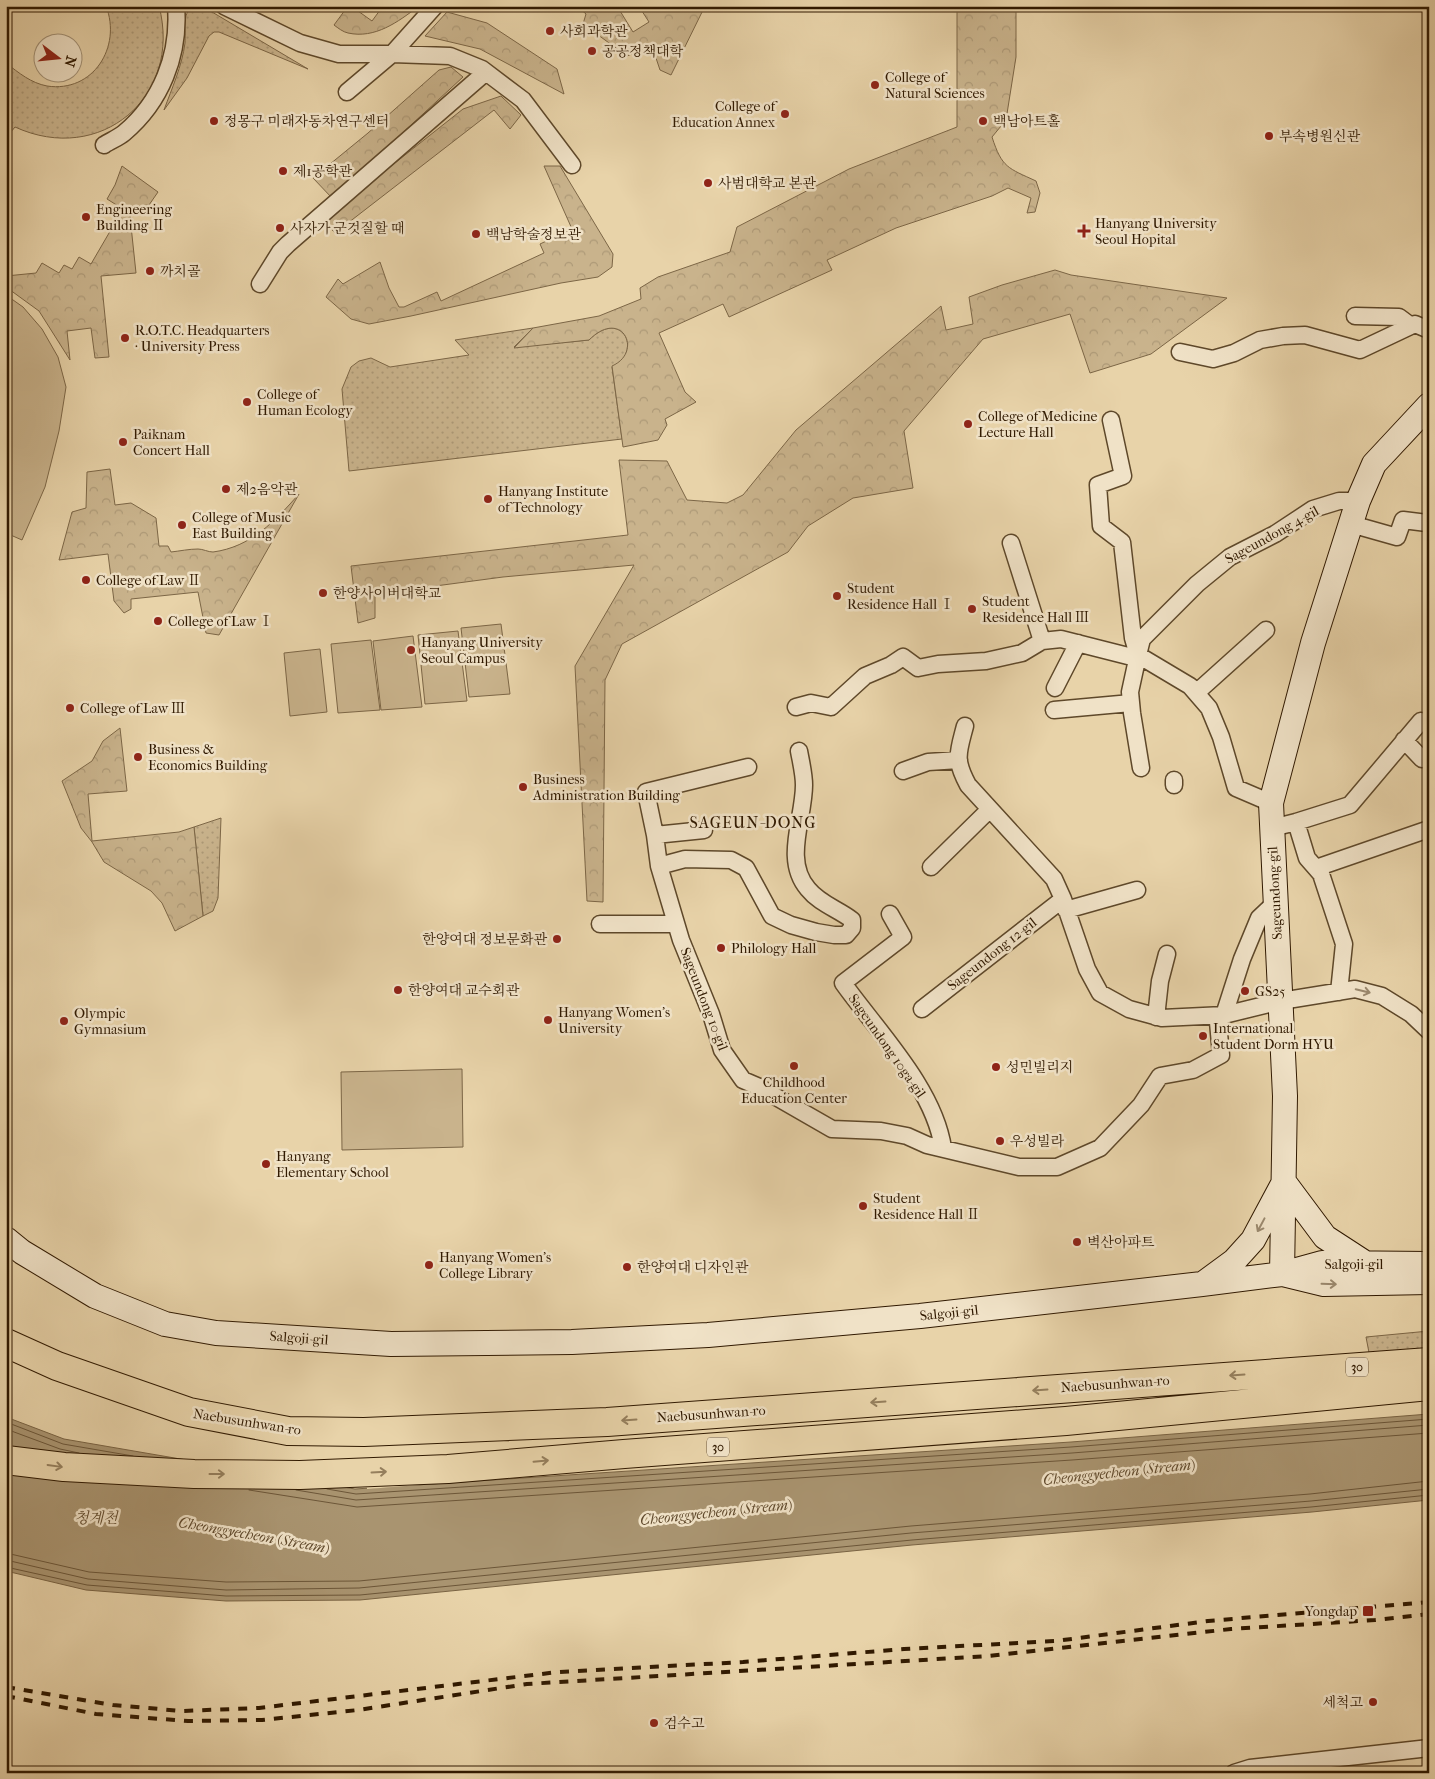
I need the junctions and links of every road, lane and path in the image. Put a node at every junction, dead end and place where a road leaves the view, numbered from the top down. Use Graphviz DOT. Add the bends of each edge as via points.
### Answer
graph roads {
  1 [pos="176,6"];
  2 [pos="224,6"];
  3 [pos="434,6"];
  4 [pos="392,54"];
  5 [pos="486,72"];
  6 [pos="346,92"];
  7 [pos="104,145"];
  8 [pos="572,165"];
  9 [pos="260,284"];
  10 [pos="1355,316"];
  11 [pos="1411,326"];
  12 [pos="1429,330"];
  13 [pos="1180,352"];
  14 [pos="1429,405"];
  15 [pos="1111,420"];
  16 [pos="1358,501"];
  17 [pos="1427,523"];
  18 [pos="1351,524"];
  19 [pos="1011,543"];
  20 [pos="1266,630"];
  21 [pos="1042,641"];
  22 [pos="1078,644"];
  23 [pos="1138,656"];
  24 [pos="1055,688"];
  25 [pos="1196,693"];
  26 [pos="1131,703"];
  27 [pos="796,707"];
  28 [pos="1054,710"];
  29 [pos="1421,720"];
  30 [pos="965,726"];
  31 [pos="1404,740"];
  32 [pos="799,751"];
  33 [pos="1422,759"];
  34 [pos="959,760"];
  35 [pos="748,767"];
  36 [pos="1141,768"];
  37 [pos="903,771"];
  38 [pos="1270,803"];
  39 [pos="990,808"];
  40 [pos="1296,822"];
  41 [pos="1272,828"];
  42 [pos="1429,829"];
  43 [pos="704,830"];
  44 [pos="655,834"];
  45 [pos="659,866"];
  46 [pos="931,866"];
  47 [pos="1316,868"];
  48 [pos="1138,890"];
  49 [pos="1276,902"];
  50 [pos="1064,904"];
  51 [pos="890,914"];
  52 [pos="600,924"];
  53 [pos="676,924"];
  54 [pos="1166,954"];
  55 [pos="1338,992"];
  56 [pos="1281,1001"];
  57 [pos="922,1009"];
  58 [pos="1224,1015"];
  59 [pos="1156,1017"];
  60 [pos="1429,1031"];
  61 [pos="935,1146"];
  62 [pos="1284,1182"];
  63 [pos="6,1240"];
  64 [pos="6,1259"];
  65 [pos="1365,1263"];
  66 [pos="1429,1264"];
  67 [pos="1282,1274"];
  68 [pos="1429,1282"];
  69 [pos="1202,1284"];
  70 [pos="615,1341"];
  71 [pos="6,1343"];
  72 [pos="1429,1348"];
  73 [pos="1429,1362"];
  74 [pos="1286,1372"];
  75 [pos="1429,1386"];
  76 [pos="6,1460"];
  77 [pos="1429,1748"];
  78 [pos="1252,1770"];
  79 [pos="1234,1773"];
  1 -- 7 [label="street" via="176,37 171,63 160,90 145,112 123,134"];
  2 -- 4 [label="street" via="300,43 339,54"];
  3 -- 4 [label="street"];
  4 -- 5 [label="street" via="435,62 450,56"];
  4 -- 6 [label="street"];
  5 -- 8 [label="street" via="523,100"];
  5 -- 9 [label="street" via="288,244"];
  10 -- 11 [label="street" via="1400,318"];
  11 -- 12 [label="street" via="1415,324"];
  11 -- 13 [label="street" via="1360,350 1305,335 1260,340 1213,359"];
  14 -- 16 [label="main road, Sageundong-gil" via="1374,464"];
  15 -- 23 [label="street" via="1123,476 1098,485 1101,526 1122,542"];
  16 -- 18 [label="main road, Sageundong-gil"];
  16 -- 23 [label="street, Sageundong 4-gil" via="1339,501 1314,509 1230,557 1197,584 1142,639"];
  17 -- 18 [label="street" via="1403,520 1397,537"];
  18 -- 38 [label="main road, Sageundong-gil" via="1313,643"];
  19 -- 21 [label="street"];
  20 -- 25 [label="street"];
  21 -- 22 [label="street" via="1061,640"];
  21 -- 27 [label="street" via="1022,654 986,661 918,668 903,658 865,676 831,707 811,703"];
  22 -- 23 [label="street"];
  22 -- 24 [label="street"];
  23 -- 25 [label="street" via="1190,686"];
  23 -- 26 [label="street, Sageundong 4-gil" via="1130,692"];
  25 -- 38 [label="street" via="1210,708 1236,788"];
  26 -- 28 [label="street"];
  26 -- 36 [label="street, Sageundong 4-gil"];
  29 -- 31 [label="street"];
  30 -- 34 [label="street"];
  31 -- 33 [label="street"];
  31 -- 40 [label="street" via="1350,805"];
  32 -- 45 [label="street" via="804,784 795,852 798,871 818,900 852,920 852,928 846,935 791,925 772,916 746,868 731,860 685,859"];
  34 -- 37 [label="street" via="928,762"];
  34 -- 39 [label="street" via="959,768 968,785"];
  35 -- 44 [label="street, Sageundong 10-gil" via="646,792"];
  38 -- 41 [label="main road, Sageundong-gil"];
  39 -- 46 [label="street"];
  39 -- 50 [label="street" via="1054,879"];
  40 -- 41 [label="street"];
  40 -- 47 [label="street" via="1306,858"];
  41 -- 49 [label="main road, Sageundong-gil"];
  42 -- 47 [label="street"];
  43 -- 44 [label="street"];
  44 -- 45 [label="street, Sageundong 10-gil"];
  45 -- 53 [label="street, Sageundong 10-gil"];
  47 -- 55 [label="street" via="1321,874 1344,944"];
  48 -- 50 [label="street, Sageundong 12-gil"];
  49 -- 56 [label="main road, Sageundong-gil"];
  49 -- 58 [label="street, Sageundong 10-gil" via="1259,918"];
  50 -- 57 [label="street, Sageundong 12-gil"];
  50 -- 59 [label="street" via="1086,969 1100,993 1129,1009"];
  51 -- 61 [label="street, Sageundong 10ga-gil" via="903,938 843,983 913,1077 932,1111 942,1138"];
  52 -- 53 [label="street"];
  53 -- 61 [label="street, Sageundong 10-gil" via="722,1050 743,1080 832,1129 881,1131"];
  54 -- 59 [label="street"];
  55 -- 56 [label="street"];
  55 -- 60 [label="street, one-way" via="1355,989 1382,996"];
  56 -- 58 [label="street"];
  56 -- 62 [label="main road, Sageundong-gil"];
  58 -- 59 [label="street"];
  58 -- 61 [label="street, Sageundong 10-gil" via="1218,1022 1221,1055 1193,1070 1160,1076 1141,1104 1100,1148 1057,1167 1019,1167"];
  62 -- 65 [label="main road" via="1325,1237"];
  62 -- 67 [label="main road, Sageundong-gil"];
  62 -- 69 [label="main road, one-way" via="1253,1240 1234,1261"];
  63 -- 70 [label="main road, Salgoji-gil" via="95,1296 165,1324 216,1333 391,1344"];
  64 -- 70 [label="main road, Salgoji-gil" via="88,1310 161,1336 214,1348 394,1353 576,1350"];
  65 -- 66 [label="main road, Salgoji-gil"];
  65 -- 67 [label="main road, Salgoji-gil" via="1322,1263"];
  67 -- 68 [label="main road, Salgoji-gil, one-way" via="1324,1284"];
  67 -- 69 [label="main road, Salgoji-gil"];
  69 -- 70 [label="main road, Salgoji-gil" via="920,1316"];
  74 -- 71 [label="highway, Naebusunhwan-ro / 30, one-way" via="607,1422 364,1432 288,1431 189,1412 57,1366"];
  72 -- 74 [label="highway"];
  73 -- 74 [label="highway, Naebusunhwan-ro / 30"];
  76 -- 75 [label="highway, 30, one-way" via="64,1468 194,1474 300,1475 448,1469 1066,1421"];
  77 -- 78 [label="street"];
  78 -- 79 [label="street"];
}
